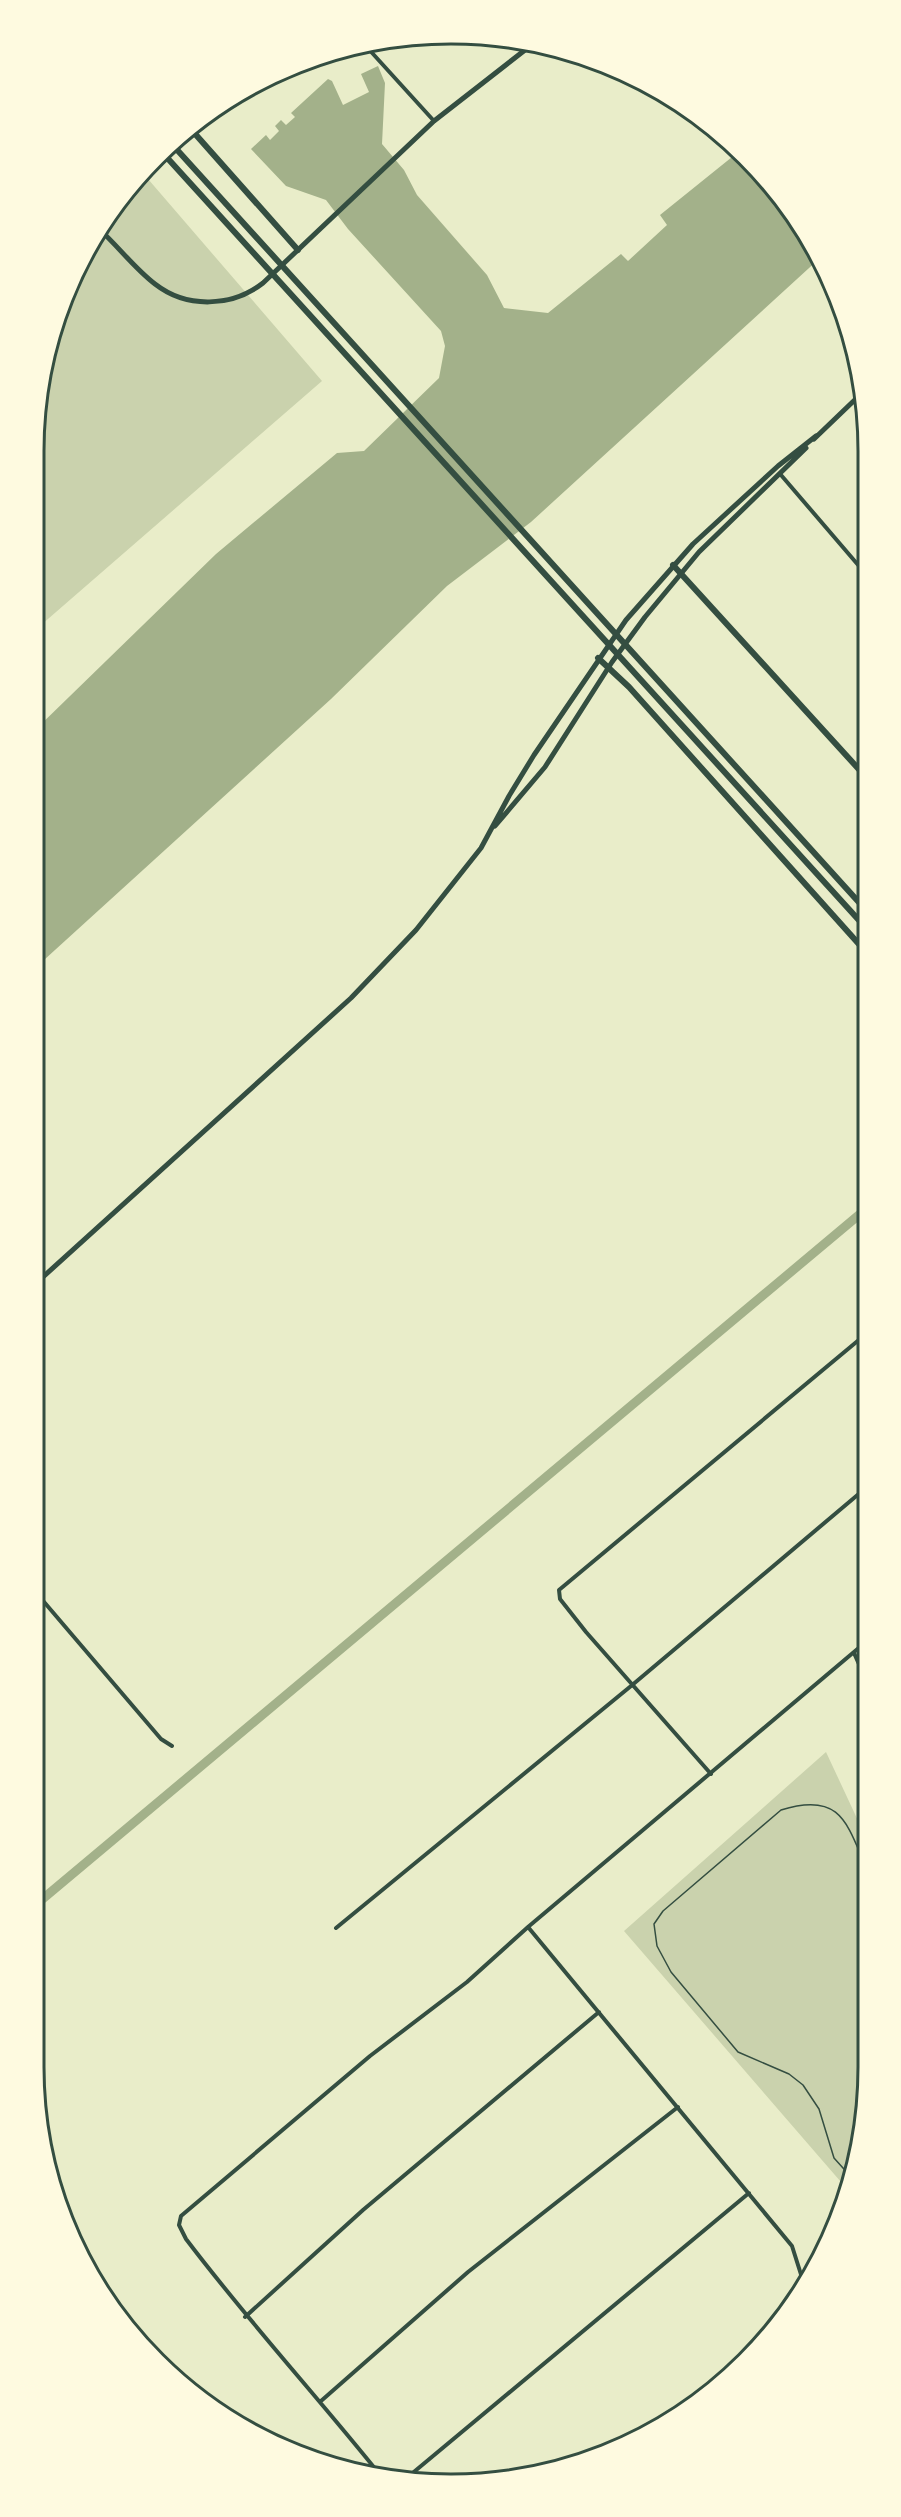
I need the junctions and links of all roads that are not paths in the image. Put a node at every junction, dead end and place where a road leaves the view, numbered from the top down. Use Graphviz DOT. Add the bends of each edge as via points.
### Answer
graph roads {
  1 [pos="525,50"];
  2 [pos="370,51"];
  3 [pos="434,121"];
  4 [pos="195,134"];
  5 [pos="177,150"];
  6 [pos="168,158"];
  7 [pos="105,235"];
  8 [pos="298,250"];
  9 [pos="854,400"];
  10 [pos="816,436"];
  11 [pos="781,476"];
  12 [pos="673,565"];
  13 [pos="858,566"];
  14 [pos="681,574"];
  15 [pos="598,658"];
  16 [pos="609,667"];
  17 [pos="858,768"];
  18 [pos="488,834"];
  19 [pos="858,901"];
  20 [pos="858,919"];
  21 [pos="858,943"];
  22 [pos="44,1276"];
  23 [pos="858,1341"];
  24 [pos="858,1495"];
  25 [pos="44,1602"];
  26 [pos="858,1649"];
  27 [pos="854,1653"];
  28 [pos="858,1662"];
  29 [pos="631,1686"];
  30 [pos="172,1746"];
  31 [pos="711,1774"];
  32 [pos="528,1927"];
  33 [pos="336,1928"];
  34 [pos="599,2012"];
  35 [pos="678,2107"];
  36 [pos="749,2193"];
  37 [pos="801,2274"];
  38 [pos="245,2317"];
  39 [pos="321,2401"];
  40 [pos="373,2466"];
  41 [pos="414,2472"];
  1 -- 3 [label="main road"];
  2 -- 3 [label="street"];
  3 -- 8 [label="main road"];
  4 -- 8 [label="main road"];
  5 -- 19 [label="main road"];
  6 -- 20 [label="main road"];
  7 -- 8 [label="main road" via="158,286 198,302 222,301 251,291"];
  9 -- 10 [label="main road"];
  10 -- 11 [label="main road"];
  10 -- 12 [label="main road" via="778,466"];
  11 -- 13 [label="street"];
  11 -- 14 [label="main road" via="699,552"];
  12 -- 14 [label="main road"];
  12 -- 15 [label="main road"];
  14 -- 16 [label="main road"];
  14 -- 17 [label="main road"];
  15 -- 16 [label="main road"];
  15 -- 18 [label="main road"];
  16 -- 18 [label="main road" via="545,767"];
  16 -- 21 [label="main road"];
  18 -- 22 [label="main road" via="460,878 351,998"];
  23 -- 29 [label="street" via="559,1590 560,1599"];
  24 -- 29 [label="street"];
  25 -- 30 [label="street" via="161,1739"];
  26 -- 27 [label="street"];
  27 -- 28 [label="street"];
  27 -- 31 [label="street"];
  29 -- 31 [label="street"];
  29 -- 33 [label="street"];
  31 -- 32 [label="street"];
  32 -- 34 [label="street"];
  32 -- 38 [label="street" via="467,1982 370,2056 181,2216 179,2224 186,2239"];
  34 -- 35 [label="street"];
  34 -- 38 [label="street" via="363,2210"];
  35 -- 36 [label="street"];
  35 -- 39 [label="street" via="468,2272"];
  36 -- 37 [label="street" via="792,2246"];
  36 -- 41 [label="street"];
  38 -- 39 [label="street"];
  39 -- 40 [label="street"];
}
